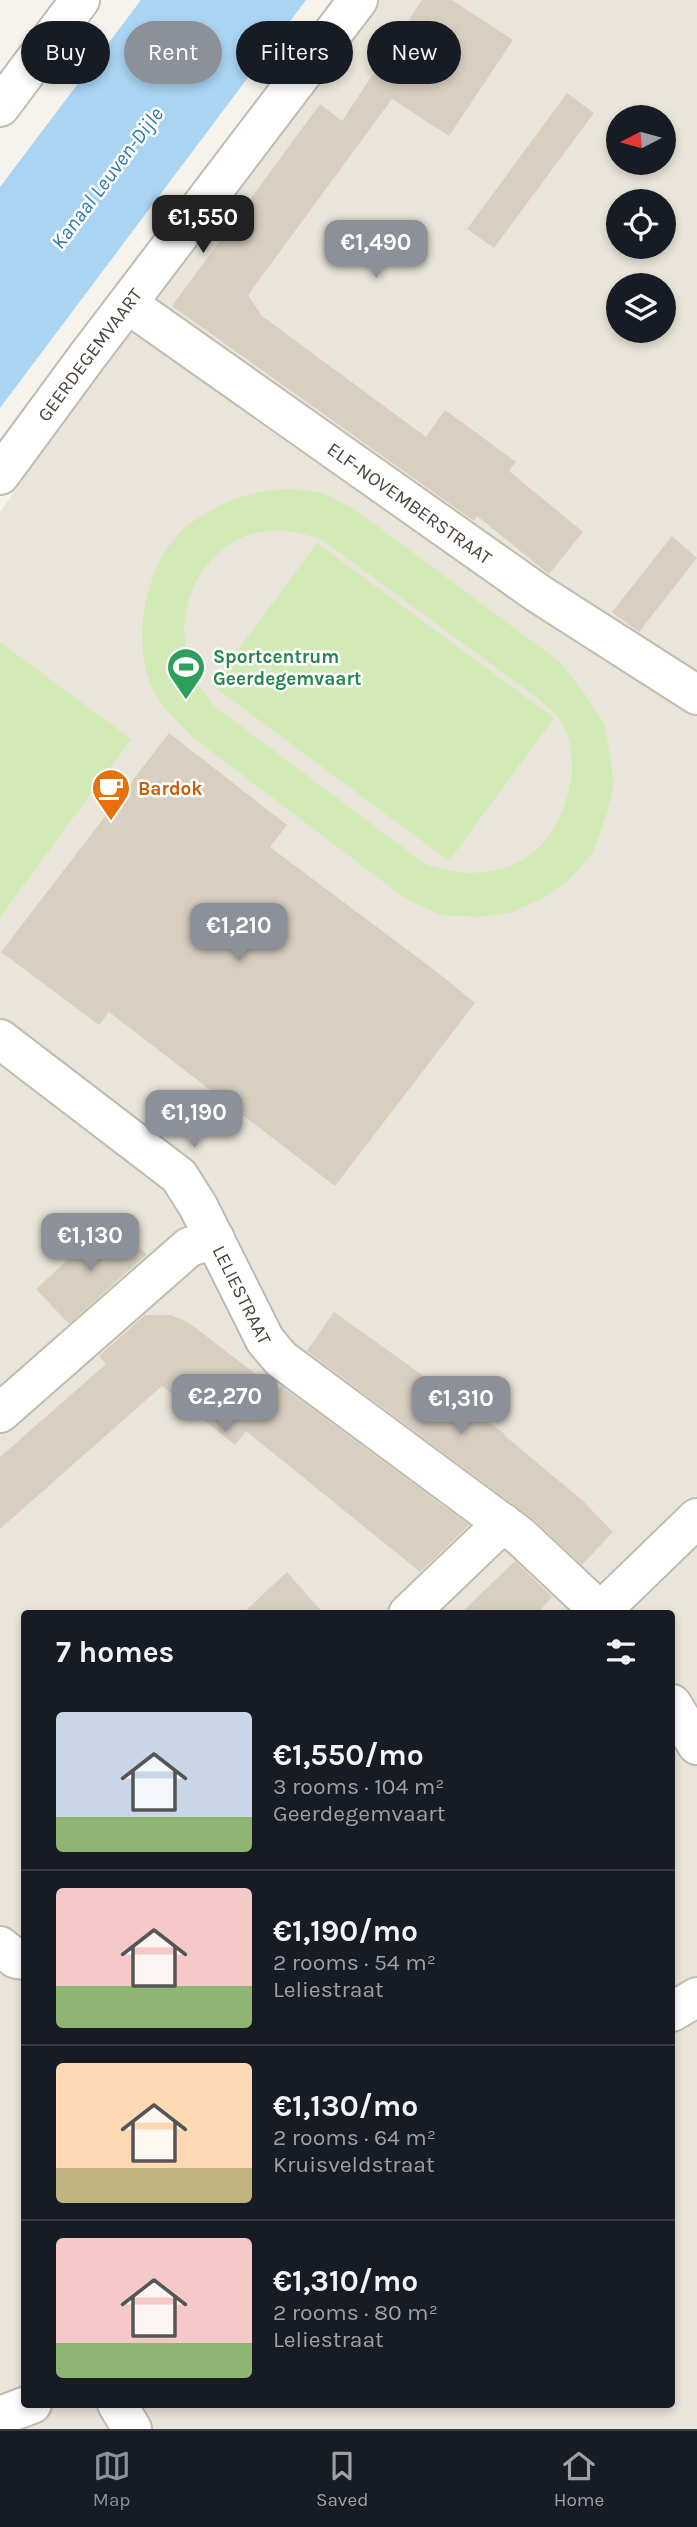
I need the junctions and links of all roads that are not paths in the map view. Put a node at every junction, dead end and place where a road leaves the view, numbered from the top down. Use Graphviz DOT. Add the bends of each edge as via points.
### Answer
graph roads {
  1 [pos="80,0"];
  2 [pos="358,0"];
  3 [pos="0,107"];
  4 [pos="128,304"];
  5 [pos="0,475"];
  6 [pos="697,695"];
  7 [pos="0,1039"];
  8 [pos="215,1239"];
  9 [pos="0,1413"];
  10 [pos="697,1518"];
  11 [pos="503,1522"];
  12 [pos="412,1610"];
  13 [pos="600,1610"];
  14 [pos="604,1610"];
  15 [pos="675,1709"];
  16 [pos="697,1745"];
  17 [pos="0,1946"];
  18 [pos="21,1960"];
  19 [pos="697,1997"];
  20 [pos="675,2010"];
  21 [pos="21,2408"];
  22 [pos="119,2408"];
  23 [pos="0,2416"];
  24 [pos="132,2429"];
  1 -- 3 [label="street"];
  2 -- 4 [label="street, GEERDEGEMVAART"];
  4 -- 5 [label="street, GEERDEGEMVAART"];
  4 -- 6 [label="street, ELF-NOVEMBERSTRAAT" via="539,594"];
  7 -- 8 [label="street, LELIESTRAAT" via="179,1176"];
  8 -- 9 [label="street" via="190,1247"];
  8 -- 11 [label="street, LELIESTRAAT" via="249,1311 281,1359"];
  10 -- 14 [label="street"];
  11 -- 12 [label="street"];
  11 -- 13 [label="street, LELIESTRAAT"];
  15 -- 16 [label="street"];
  17 -- 18 [label="street"];
  19 -- 20 [label="street"];
  21 -- 23 [label="street"];
  22 -- 24 [label="street"];
}
